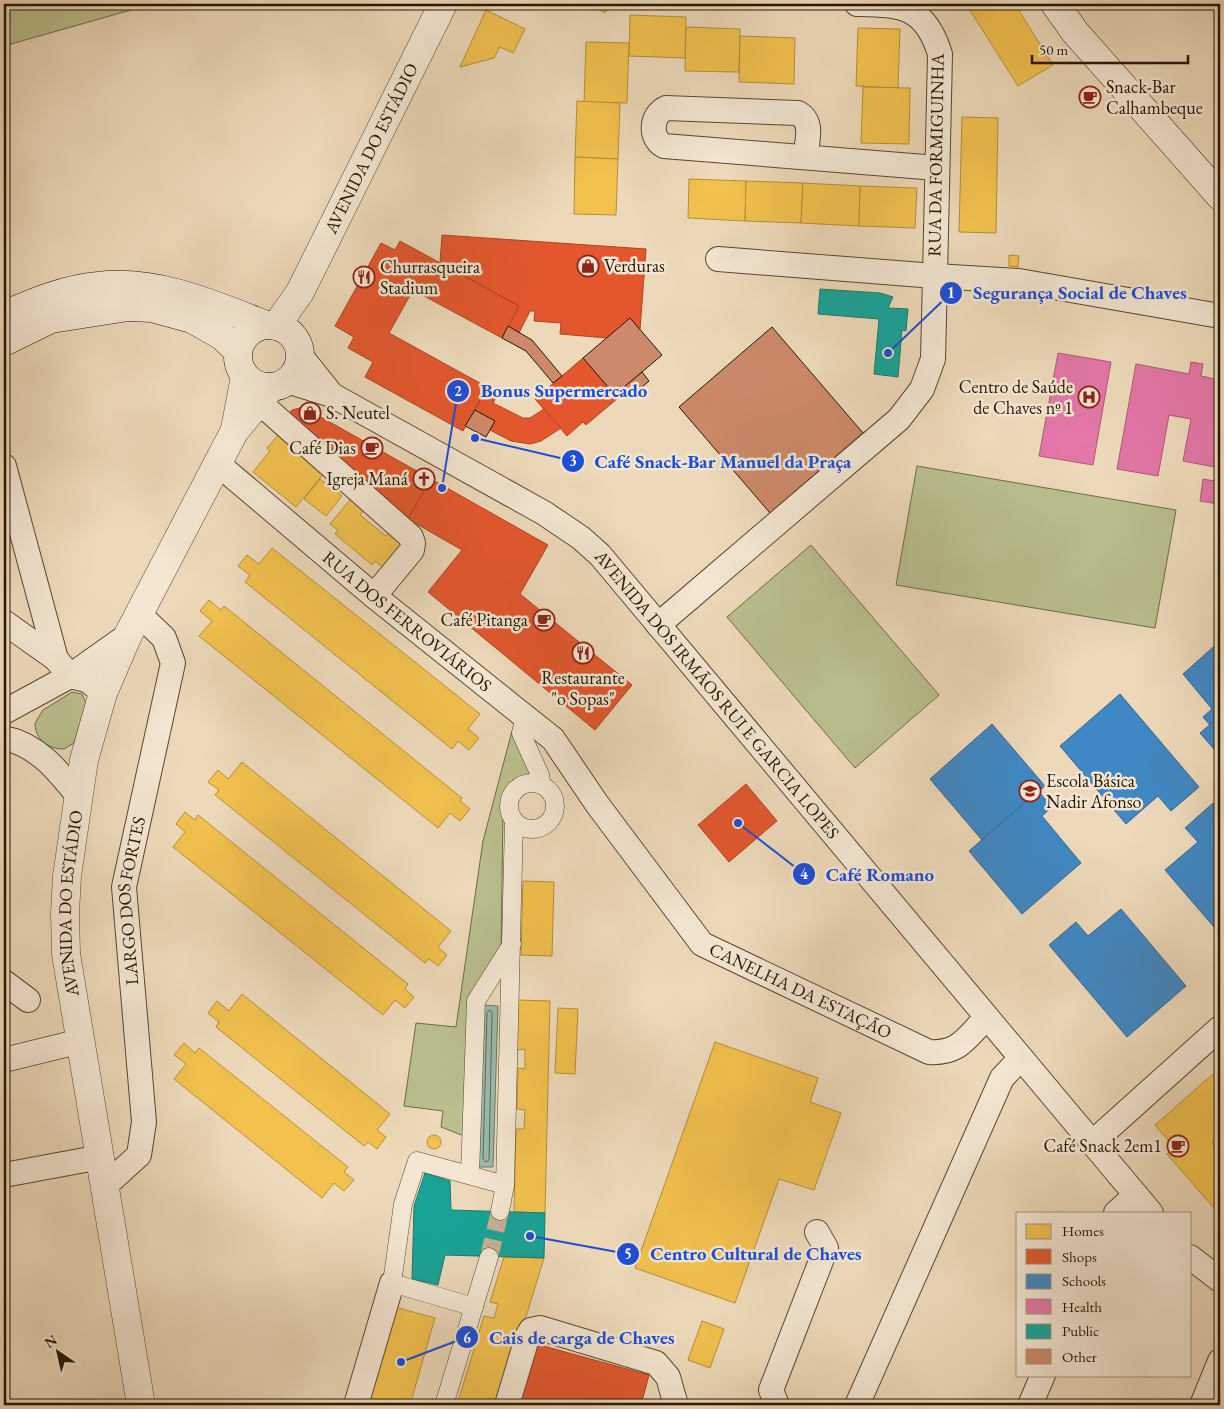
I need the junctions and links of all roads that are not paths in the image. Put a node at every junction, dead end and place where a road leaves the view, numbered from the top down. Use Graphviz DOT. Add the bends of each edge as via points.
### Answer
graph roads {
  1 [pos="443,4"];
  2 [pos="857,4"];
  3 [pos="1055,4"];
  4 [pos="805,157"];
  5 [pos="938,168"];
  6 [pos="1220,196"];
  7 [pos="718,259"];
  8 [pos="935,276"];
  9 [pos="4,315"];
  10 [pos="1220,316"];
  11 [pos="284,336"];
  12 [pos="4,342"];
  13 [pos="242,364"];
  14 [pos="272,390"];
  15 [pos="332,395"];
  16 [pos="234,432"];
  17 [pos="218,464"];
  18 [pos="4,466"];
  19 [pos="374,596"];
  20 [pos="4,622"];
  21 [pos="134,624"];
  22 [pos="658,625"];
  23 [pos="63,667"];
  24 [pos="104,693"];
  25 [pos="32,697"];
  26 [pos="4,712"];
  27 [pos="525,717"];
  28 [pos="13,739"];
  29 [pos="45,758"];
  30 [pos="84,760"];
  31 [pos="541,785"];
  32 [pos="587,788"];
  33 [pos="79,797"];
  34 [pos="514,821"];
  35 [pos="512,944"];
  36 [pos="4,982"];
  37 [pos="28,1000"];
  38 [pos="986,1018"];
  39 [pos="1220,1028"];
  40 [pos="82,1042"];
  41 [pos="1020,1059"];
  42 [pos="4,1060"];
  43 [pos="1092,1143"];
  44 [pos="101,1157"];
  45 [pos="4,1175"];
  46 [pos="470,1175"];
  47 [pos="505,1185"];
  48 [pos="105,1186"];
  49 [pos="1136,1195"];
  50 [pos="500,1211"];
  51 [pos="1117,1212"];
  52 [pos="1150,1212"];
  53 [pos="818,1232"];
  54 [pos="489,1257"];
  55 [pos="1192,1259"];
  56 [pos="1220,1280"];
  57 [pos="392,1283"];
  58 [pos="474,1306"];
  59 [pos="1220,1361"];
  60 [pos="1043,1376"];
  61 [pos="141,1405"];
  62 [pos="356,1405"];
  63 [pos="444,1405"];
  64 [pos="507,1405"];
  65 [pos="676,1405"];
  66 [pos="777,1405"];
  67 [pos="857,1405"];
  68 [pos="1030,1405"];
  69 [pos="1202,1405"];
  1 -- 11 [label="street, AVENIDA DO ESTÁDIO" via="300,292"];
  2 -- 5 [label="street, RUA DA FORMIGUINHA" via="898,5 918,15 934,35 940,54"];
  3 -- 6 [label="street" via="1075,32"];
  4 -- 4 [label="street" via="808,124 798,113 666,108 655,118 654,136 664,146"];
  4 -- 5 [label="street"];
  5 -- 8 [label="street, RUA DA FORMIGUINHA"];
  7 -- 8 [label="street"];
  8 -- 10 [label="street" via="1020,281"];
  8 -- 22 [label="street, RUA DA FORMIGUINHA" via="933,359 922,389 899,419"];
  9 -- 11 [label="street" via="69,291 120,285 196,298"];
  11 -- 13 [label="street" via="248,333"];
  11 -- 14 [label="street" via="299,365"];
  11 -- 15 [label="street"];
  12 -- 13 [label="street" via="50,319 128,307 152,308 192,319 222,336"];
  13 -- 14 [label="street" via="262,386"];
  13 -- 16 [label="street, AVENIDA DO ESTÁDIO"];
  14 -- 15 [label="street"];
  14 -- 16 [label="street, AVENIDA DO ESTÁDIO"];
  14 -- 19 [label="street" via="411,537 412,550"];
  15 -- 22 [label="street, AVENIDA DOS IRMÃOS RUI E GARCIA LOPES" via="564,526 600,555"];
  16 -- 17 [label="street, AVENIDA DO ESTÁDIO"];
  17 -- 19 [label="street, RUA DOS FERROVIÁRIOS"];
  17 -- 21 [label="street, AVENIDA DO ESTÁDIO"];
  18 -- 23 [label="street"];
  19 -- 27 [label="street, RUA DOS FERROVIÁRIOS"];
  20 -- 23 [label="street"];
  21 -- 23 [label="street"];
  21 -- 24 [label="street, AVENIDA DO ESTÁDIO"];
  21 -- 48 [label="street, LARGO DOS FORTES" via="164,638 173,663 124,887 144,1122 139,1155"];
  22 -- 38 [label="street, AVENIDA DOS IRMÃOS RUI E GARCIA LOPES"];
  23 -- 24 [label="street"];
  23 -- 25 [label="street"];
  24 -- 30 [label="street, AVENIDA DO ESTÁDIO"];
  25 -- 26 [label="street"];
  25 -- 28 [label="street"];
  27 -- 31 [label="street" via="522,733"];
  27 -- 32 [label="street, RUA DOS FERROVIÁRIOS" via="553,739"];
  28 -- 29 [label="street"];
  29 -- 30 [label="street"];
  29 -- 33 [label="street"];
  30 -- 33 [label="street, AVENIDA DO ESTÁDIO"];
  31 -- 34 [label="street" via="525,784 513,792 508,807"];
  31 -- 34 [label="street" via="552,794 553,817 542,827 534,829 526,829"];
  32 -- 38 [label="street, CANELHA DA ESTAÇÃO" via="702,944 929,1052 954,1050"];
  33 -- 40 [label="street, AVENIDA DO ESTÁDIO" via="67,876 65,932"];
  34 -- 35 [label="street"];
  35 -- 46 [label="street" via="476,1001"];
  35 -- 47 [label="street"];
  36 -- 37 [label="street"];
  38 -- 41 [label="street, AVENIDA DOS IRMÃOS RUI E GARCIA LOPES"];
  39 -- 43 [label="street"];
  40 -- 42 [label="street"];
  40 -- 44 [label="street, AVENIDA DO ESTÁDIO"];
  41 -- 43 [label="street, AVENIDA DOS IRMÃOS RUI E GARCIA LOPES"];
  41 -- 67 [label="street" via="1002,1078"];
  43 -- 49 [label="street, AVENIDA DOS IRMÃOS RUI E GARCIA LOPES"];
  44 -- 45 [label="street"];
  44 -- 48 [label="street, AVENIDA DO ESTÁDIO"];
  46 -- 47 [label="street"];
  46 -- 57 [label="street" via="417,1161 403,1204"];
  47 -- 50 [label="street"];
  48 -- 61 [label="street, AVENIDA DO ESTÁDIO"];
  49 -- 51 [label="street"];
  49 -- 52 [label="street, AVENIDA DOS IRMÃOS RUI E GARCIA LOPES"];
  53 -- 66 [label="street" via="826,1248 771,1390"];
  54 -- 58 [label="street"];
  55 -- 56 [label="street"];
  57 -- 58 [label="street"];
  57 -- 62 [label="street"];
  58 -- 63 [label="street"];
  59 -- 69 [label="street"];
  60 -- 68 [label="street"];
  64 -- 65 [label="street" via="528,1335 531,1330 540,1328 656,1363 668,1377"];
}
